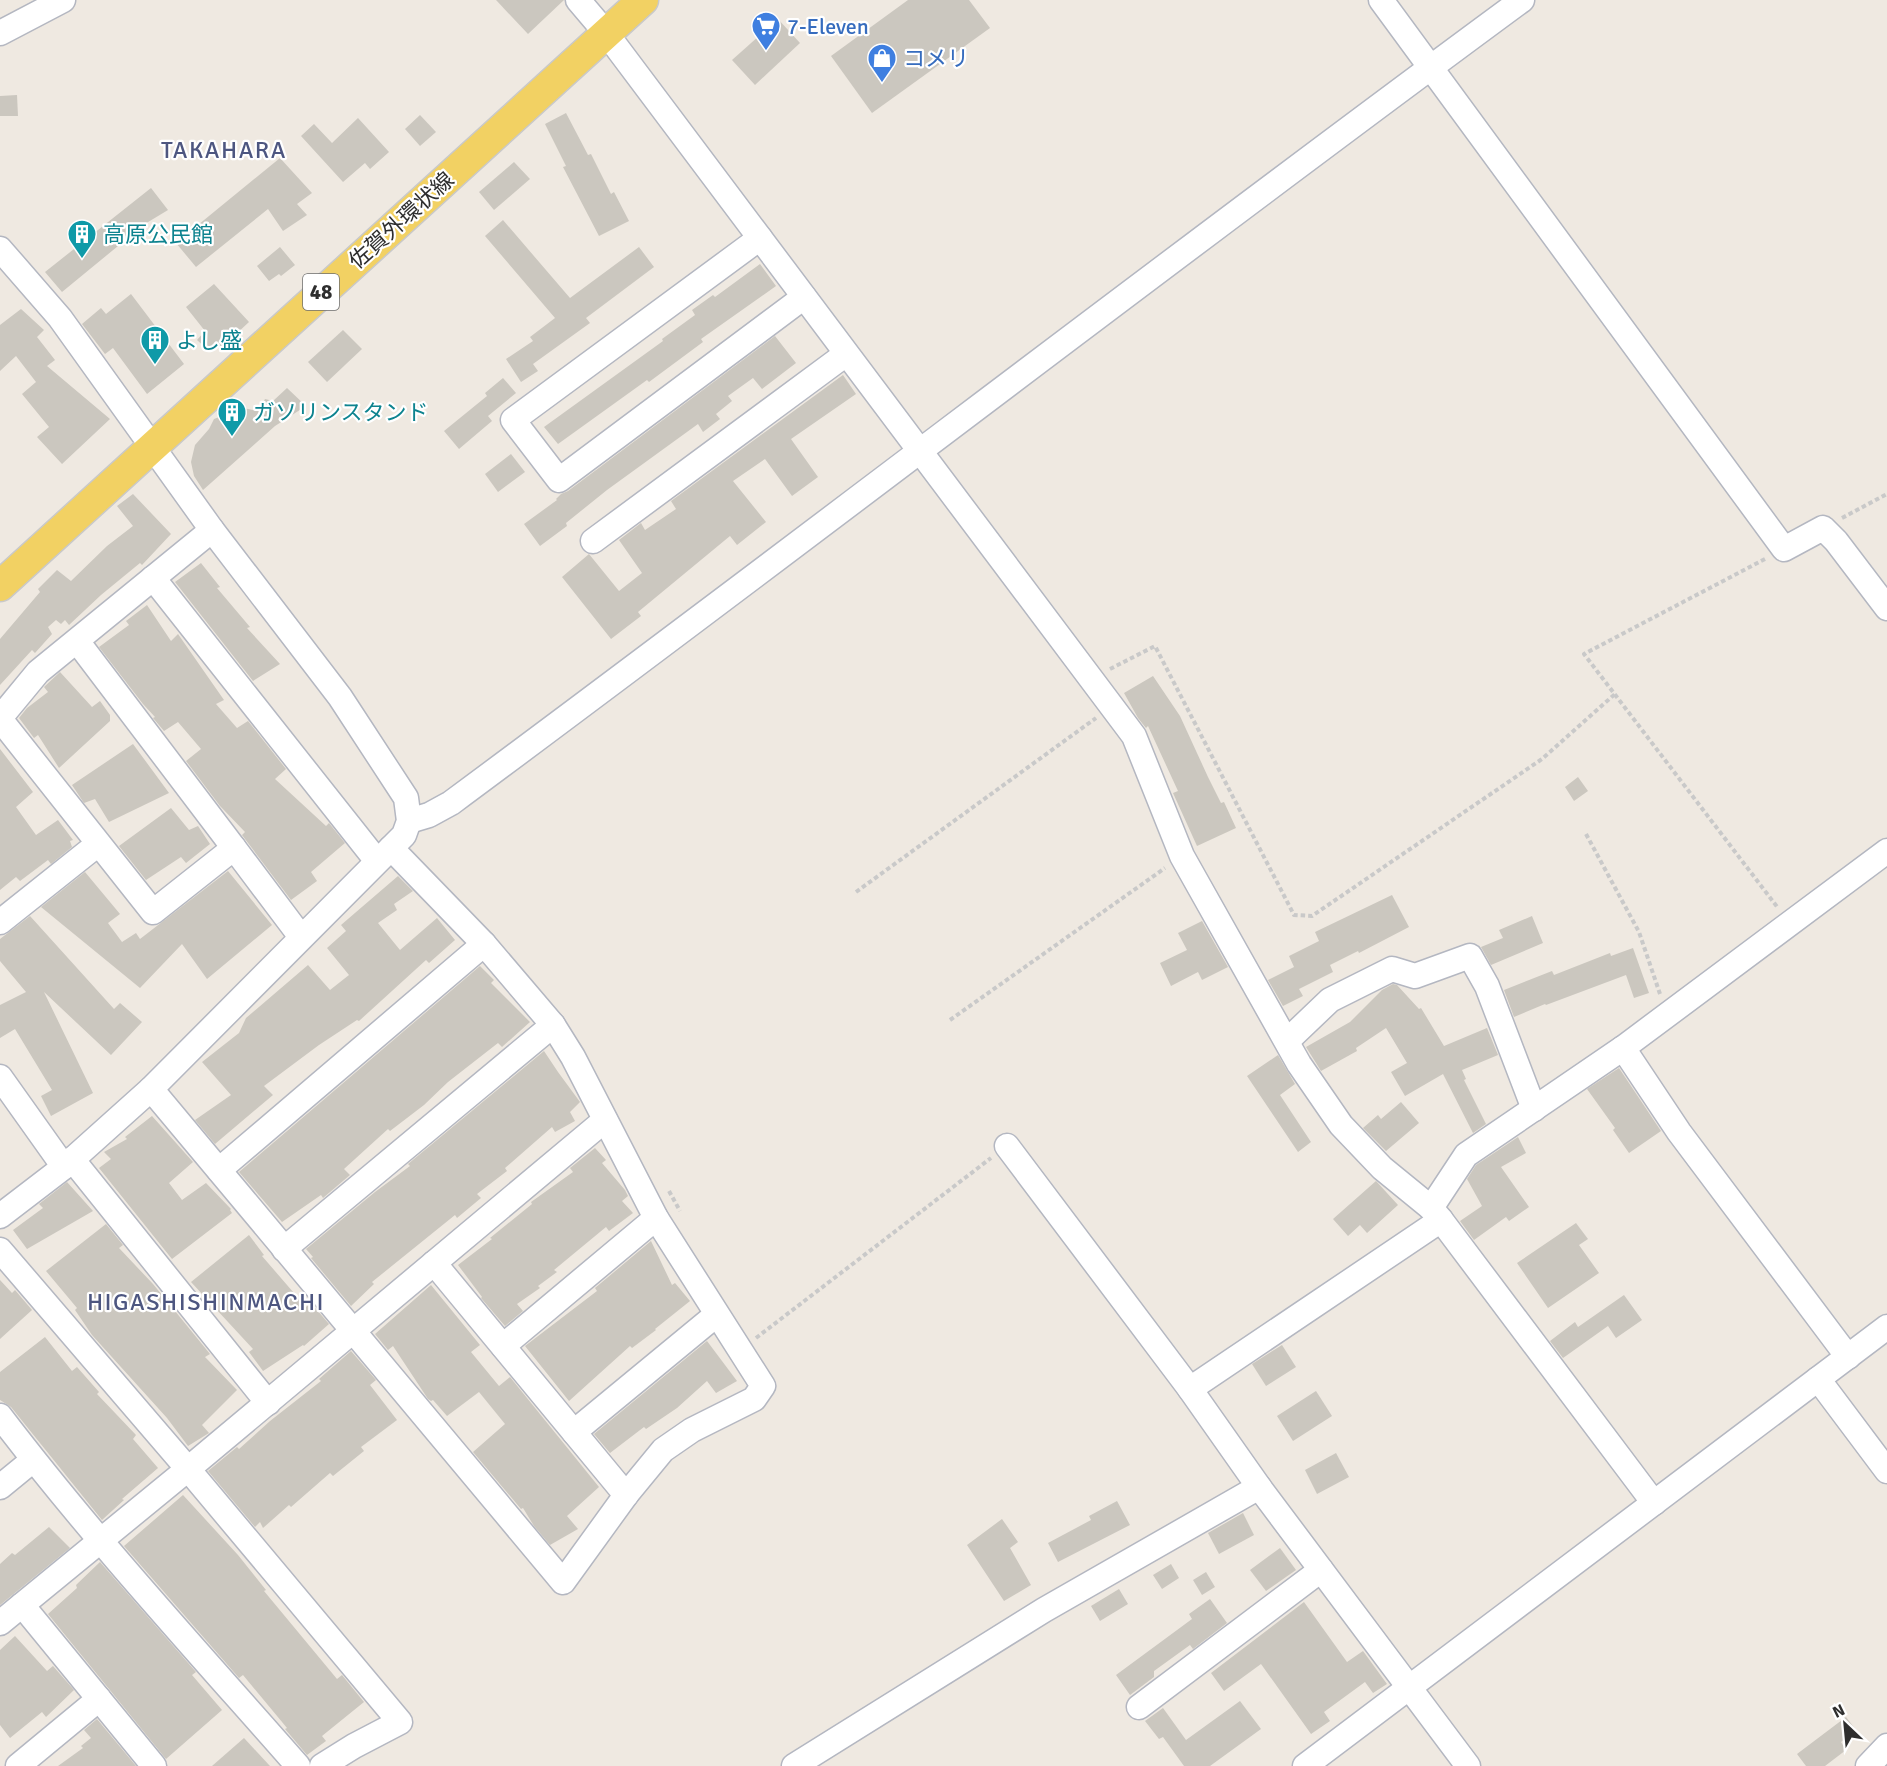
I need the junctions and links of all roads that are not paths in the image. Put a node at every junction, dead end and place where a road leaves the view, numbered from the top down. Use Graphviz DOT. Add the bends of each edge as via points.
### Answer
graph roads {
  1 [pos="63,0"];
  2 [pos="578,0"];
  3 [pos="643,0"];
  4 [pos="1381,0"];
  5 [pos="1522,0"];
  6 [pos="0,33"];
  7 [pos="606,33"];
  8 [pos="1430,68"];
  9 [pos="760,238"];
  10 [pos="0,249"];
  11 [pos="804,297"];
  12 [pos="846,354"];
  13 [pos="152,446"];
  14 [pos="918,451"];
  15 [pos="212,530"];
  16 [pos="593,541"];
  17 [pos="153,578"];
  18 [pos="0,586"];
  19 [pos="1887,608"];
  20 [pos="77,641"];
  21 [pos="0,719"];
  22 [pos="410,820"];
  23 [pos="98,844"];
  24 [pos="234,848"];
  25 [pos="1887,851"];
  26 [pos="384,854"];
  27 [pos="0,922"];
  28 [pos="301,937"];
  29 [pos="484,944"];
  30 [pos="553,1025"];
  31 [pos="1287,1041"];
  32 [pos="1623,1048"];
  33 [pos="0,1077"];
  34 [pos="152,1089"];
  35 [pos="1534,1108"];
  36 [pos="605,1120"];
  37 [pos="1007,1146"];
  38 [pos="68,1163"];
  39 [pos="219,1170"];
  40 [pos="1436,1214"];
  41 [pos="0,1216"];
  42 [pos="656,1218"];
  43 [pos="284,1249"];
  44 [pos="0,1250"];
  45 [pos="435,1263"];
  46 [pos="716,1315"];
  47 [pos="1887,1327"];
  48 [pos="353,1331"];
  49 [pos="503,1346"];
  50 [pos="1848,1357"];
  51 [pos="1818,1379"];
  52 [pos="1190,1389"];
  53 [pos="267,1403"];
  54 [pos="0,1416"];
  55 [pos="574,1432"];
  56 [pos="33,1460"];
  57 [pos="188,1469"];
  58 [pos="1887,1471"];
  59 [pos="0,1487"];
  60 [pos="1259,1487"];
  61 [pos="626,1495"];
  62 [pos="1654,1503"];
  63 [pos="100,1541"];
  64 [pos="1321,1570"];
  65 [pos="22,1605"];
  66 [pos="0,1623"];
  67 [pos="1408,1688"];
  68 [pos="99,1699"];
  69 [pos="1139,1707"];
  70 [pos="1887,1746"];
  71 [pos="18,1766"];
  72 [pos="154,1766"];
  73 [pos="298,1766"];
  74 [pos="322,1766"];
  75 [pos="794,1766"];
  76 [pos="1305,1766"];
  77 [pos="1468,1766"];
  78 [pos="1868,1766"];
  1 -- 6 [label="street"];
  2 -- 7 [label="street"];
  3 -- 7 [label="main road, 佐賀外環状線 / 48"];
  4 -- 8 [label="street"];
  5 -- 8 [label="street"];
  7 -- 9 [label="street"];
  7 -- 13 [label="main road, 佐賀外環状線 / 48"];
  8 -- 14 [label="street"];
  8 -- 19 [label="street" via="1784,549 1823,528"];
  9 -- 11 [label="street"];
  9 -- 11 [label="street" via="513,420 559,480"];
  10 -- 13 [label="street" via="60,318"];
  11 -- 12 [label="street"];
  12 -- 14 [label="street"];
  12 -- 16 [label="street"];
  13 -- 15 [label="street"];
  13 -- 18 [label="main road, 佐賀外環状線 / 48"];
  14 -- 22 [label="street" via="451,803"];
  14 -- 31 [label="street" via="1134,736 1182,856"];
  15 -- 17 [label="street"];
  15 -- 22 [label="street" via="340,697 406,798"];
  17 -- 20 [label="street"];
  17 -- 26 [label="street"];
  20 -- 21 [label="street" via="38,672"];
  20 -- 24 [label="street"];
  21 -- 23 [label="street"];
  22 -- 26 [label="street" via="404,835"];
  23 -- 24 [label="street" via="153,912"];
  23 -- 27 [label="street"];
  24 -- 28 [label="street"];
  25 -- 32 [label="street"];
  26 -- 28 [label="street"];
  26 -- 29 [label="street"];
  28 -- 34 [label="street"];
  29 -- 30 [label="street"];
  29 -- 39 [label="street"];
  30 -- 36 [label="street"];
  30 -- 43 [label="street"];
  31 -- 35 [label="street" via="1330,1000 1392,969 1415,976 1470,956 1487,986"];
  31 -- 40 [label="street" via="1341,1125 1382,1168"];
  32 -- 35 [label="street"];
  32 -- 50 [label="street" via="1679,1132"];
  33 -- 38 [label="street"];
  34 -- 38 [label="street"];
  34 -- 39 [label="street"];
  35 -- 40 [label="street" via="1466,1155"];
  36 -- 42 [label="street"];
  36 -- 45 [label="street"];
  37 -- 52 [label="street"];
  38 -- 41 [label="street"];
  38 -- 53 [label="street"];
  39 -- 43 [label="street"];
  40 -- 52 [label="street"];
  40 -- 62 [label="street"];
  42 -- 46 [label="street"];
  42 -- 49 [label="street"];
  43 -- 48 [label="street"];
  44 -- 57 [label="street"];
  45 -- 48 [label="street"];
  45 -- 49 [label="street"];
  46 -- 55 [label="street"];
  46 -- 61 [label="street" via="763,1386 754,1399 692,1430 663,1450"];
  47 -- 50 [label="street"];
  48 -- 53 [label="street"];
  48 -- 61 [label="street" via="563,1582"];
  49 -- 55 [label="street"];
  50 -- 51 [label="street"];
  51 -- 58 [label="street"];
  51 -- 62 [label="street"];
  52 -- 60 [label="street"];
  53 -- 57 [label="street"];
  54 -- 56 [label="street"];
  55 -- 61 [label="street"];
  56 -- 59 [label="street"];
  56 -- 63 [label="street"];
  57 -- 63 [label="street"];
  57 -- 74 [label="street" via="400,1722"];
  60 -- 64 [label="street"];
  60 -- 75 [label="street" via="1044,1610"];
  62 -- 67 [label="street"];
  63 -- 65 [label="street"];
  63 -- 73 [label="street"];
  64 -- 67 [label="street"];
  64 -- 69 [label="street"];
  65 -- 66 [label="street"];
  65 -- 68 [label="street"];
  67 -- 76 [label="street"];
  67 -- 77 [label="street"];
  68 -- 71 [label="street"];
  68 -- 72 [label="street"];
  70 -- 78 [label="street"];
}
